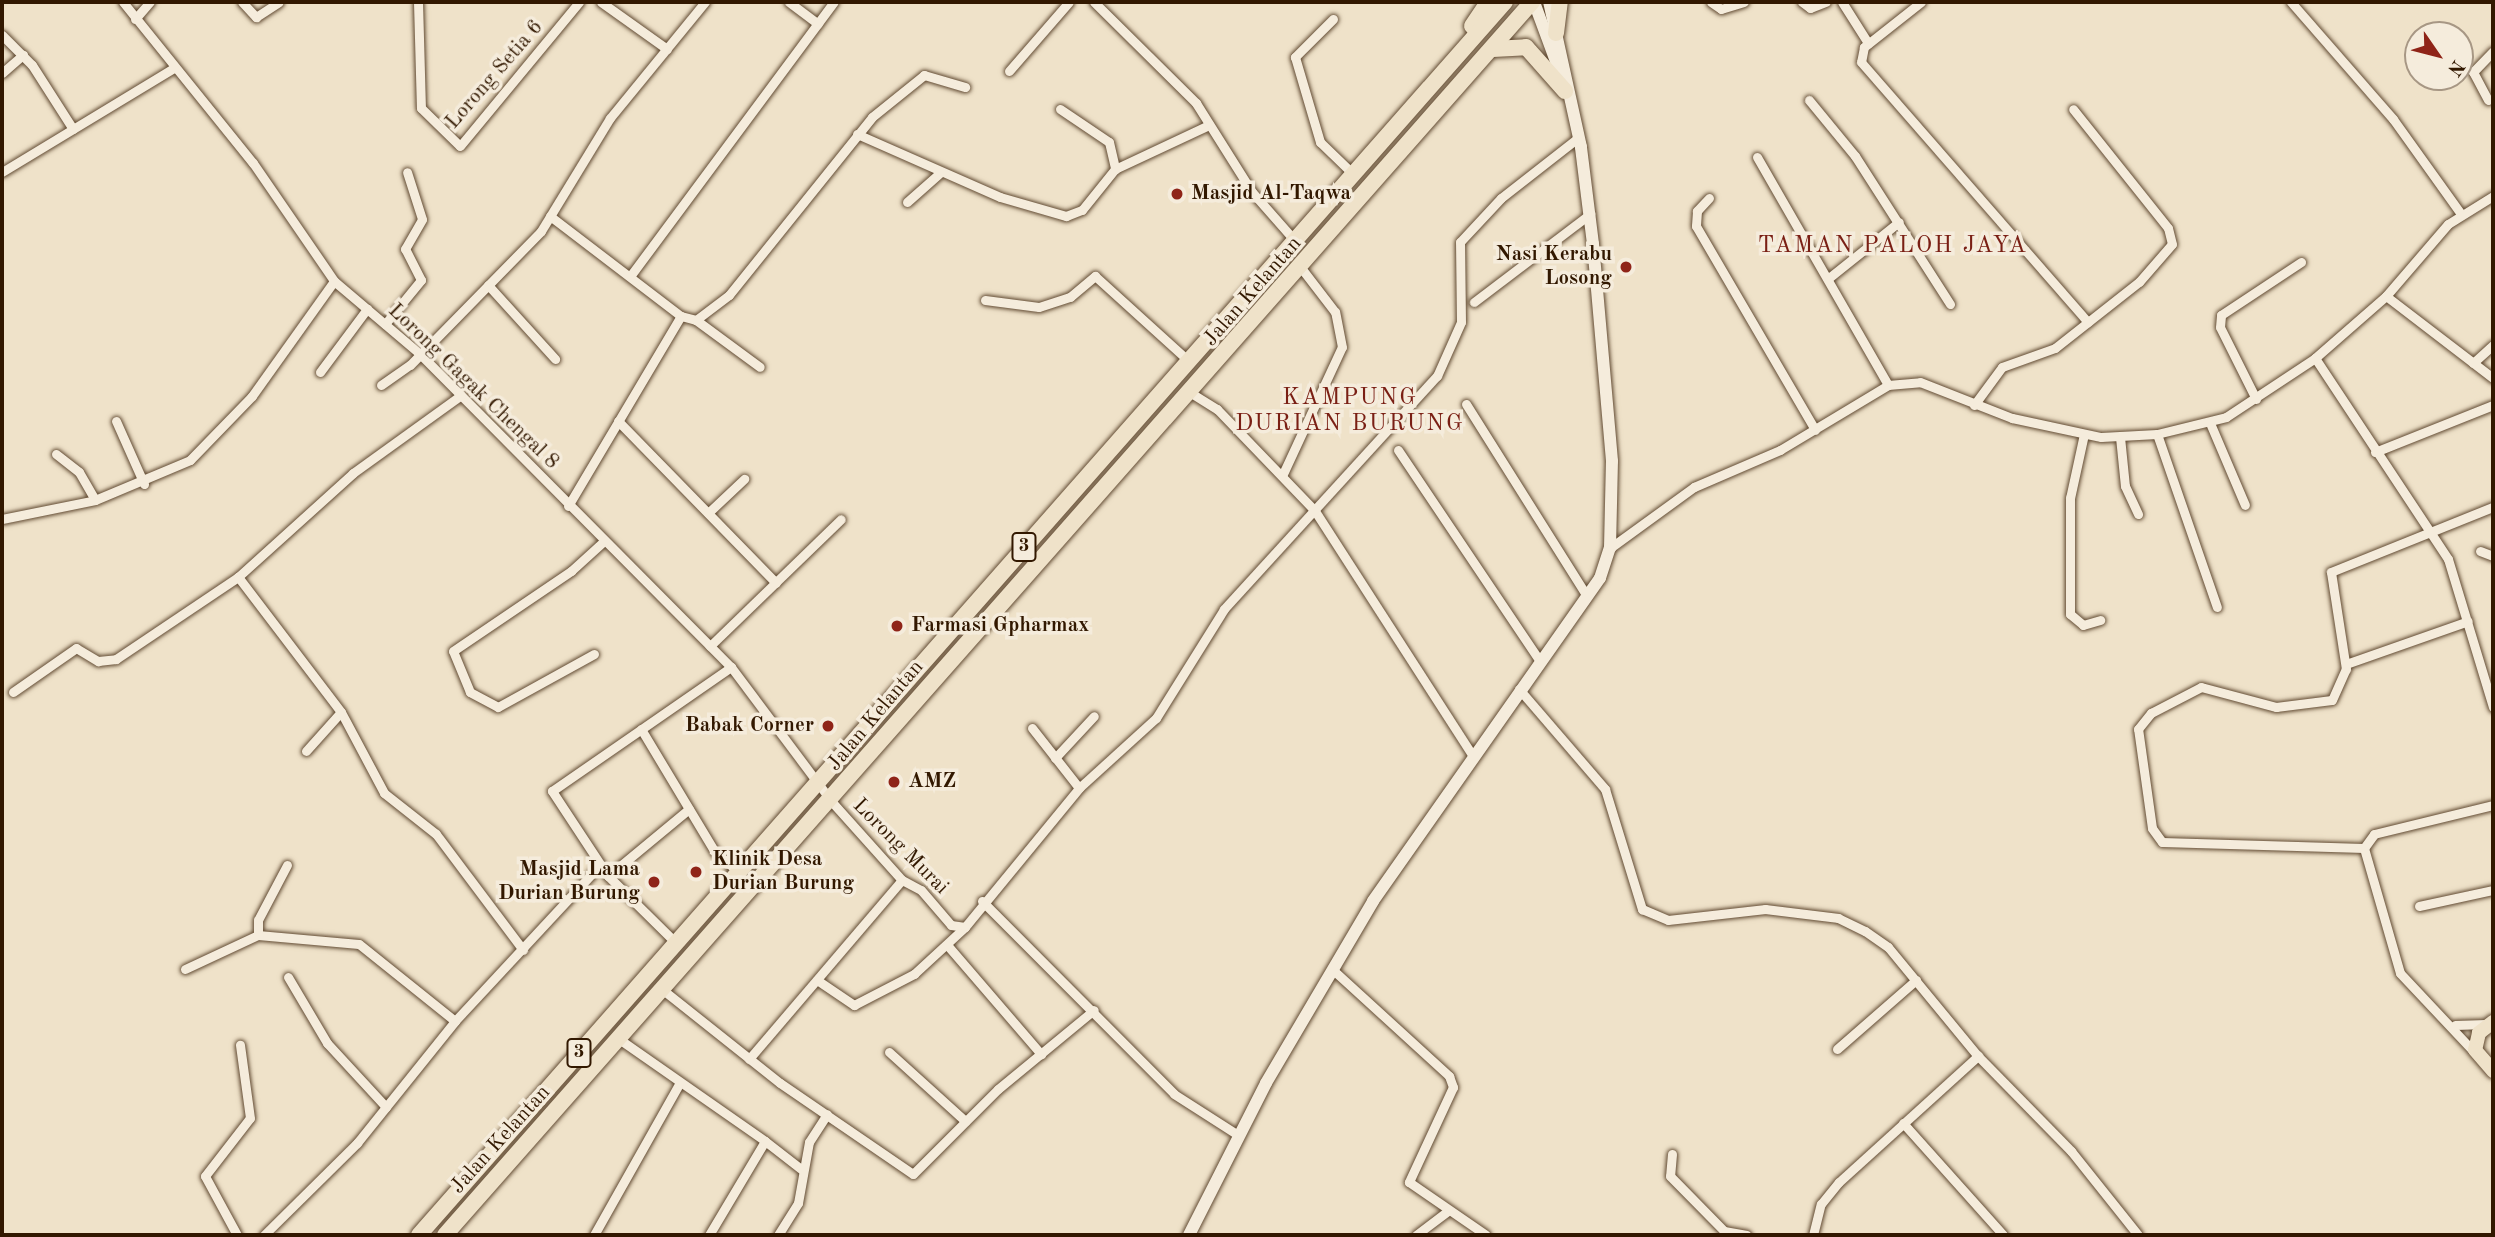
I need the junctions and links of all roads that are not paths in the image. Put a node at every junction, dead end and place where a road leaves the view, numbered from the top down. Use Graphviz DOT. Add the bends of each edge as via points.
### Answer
graph roads {
  1 [pos="123,2"];
  2 [pos="242,2"];
  3 [pos="279,2"];
  4 [pos="418,2"];
  5 [pos="579,2"];
  6 [pos="601,2"];
  7 [pos="705,2"];
  8 [pos="789,2"];
  9 [pos="835,2"];
  10 [pos="1069,2"];
  11 [pos="1094,2"];
  12 [pos="1488,2"];
  13 [pos="1505,2"];
  14 [pos="1533,2"];
  15 [pos="1549,2"];
  16 [pos="1560,2"];
  17 [pos="1711,2"];
  18 [pos="1744,2"];
  19 [pos="1802,2"];
  20 [pos="1826,2"];
  21 [pos="1842,2"];
  22 [pos="1921,2"];
  23 [pos="2291,2"];
  24 [pos="141,11"];
  25 [pos="1333,19"];
  26 [pos="818,24"];
  27 [pos="1556,33"];
  28 [pos="2,35"];
  29 [pos="1868,43"];
  30 [pos="667,49"];
  31 [pos="1493,49"];
  32 [pos="2493,51"];
  33 [pos="23,55"];
  34 [pos="174,68"];
  35 [pos="1560,70"];
  36 [pos="1009,71"];
  37 [pos="2,73"];
  38 [pos="1437,77"];
  39 [pos="965,87"];
  40 [pos="1565,91"];
  41 [pos="1809,100"];
  42 [pos="2488,100"];
  43 [pos="1060,109"];
  44 [pos="2073,109"];
  45 [pos="1209,125"];
  46 [pos="73,129"];
  47 [pos="857,134"];
  48 [pos="1578,137"];
  49 [pos="1757,158"];
  50 [pos="1115,169"];
  51 [pos="2,172"];
  52 [pos="407,172"];
  53 [pos="941,172"];
  54 [pos="1352,173"];
  55 [pos="2493,196"];
  56 [pos="1709,198"];
  57 [pos="906,202"];
  58 [pos="1590,214"];
  59 [pos="2461,214"];
  60 [pos="550,216"];
  61 [pos="1899,222"];
  62 [pos="1295,241"];
  63 [pos="2301,262"];
  64 [pos="631,275"];
  65 [pos="1296,276"];
  66 [pos="1830,277"];
  67 [pos="334,281"];
  68 [pos="488,285"];
  69 [pos="1249,294"];
  70 [pos="2386,296"];
  71 [pos="985,300"];
  72 [pos="1474,302"];
  73 [pos="1950,304"];
  74 [pos="367,309"];
  75 [pos="681,316"];
  76 [pos="696,320"];
  77 [pos="2088,322"];
  78 [pos="385,324"];
  79 [pos="2493,345"];
  80 [pos="420,354"];
  81 [pos="2315,358"];
  82 [pos="555,359"];
  83 [pos="1190,362"];
  84 [pos="2473,363"];
  85 [pos="760,367"];
  86 [pos="320,372"];
  87 [pos="2493,378"];
  88 [pos="381,385"];
  89 [pos="1888,385"];
  90 [pos="1191,393"];
  91 [pos="461,396"];
  92 [pos="2256,399"];
  93 [pos="1466,404"];
  94 [pos="1974,405"];
  95 [pos="2493,405"];
  96 [pos="116,421"];
  97 [pos="618,421"];
  98 [pos="2210,423"];
  99 [pos="1815,430"];
  100 [pos="2084,434"];
  101 [pos="2157,434"];
  102 [pos="2120,437"];
  103 [pos="1398,450"];
  104 [pos="2375,452"];
  105 [pos="55,454"];
  106 [pos="1282,476"];
  107 [pos="744,479"];
  108 [pos="145,484"];
  109 [pos="95,500"];
  110 [pos="2245,505"];
  111 [pos="568,506"];
  112 [pos="2493,507"];
  113 [pos="1315,511"];
  114 [pos="708,513"];
  115 [pos="2138,514"];
  116 [pos="2,519"];
  117 [pos="841,519"];
  118 [pos="2429,533"];
  119 [pos="604,541"];
  120 [pos="1610,548"];
  121 [pos="2480,551"];
  122 [pos="2493,556"];
  123 [pos="238,576"];
  124 [pos="776,583"];
  125 [pos="1587,596"];
  126 [pos="2217,607"];
  127 [pos="2100,620"];
  128 [pos="2468,621"];
  129 [pos="710,646"];
  130 [pos="594,654"];
  131 [pos="1540,661"];
  132 [pos="2346,664"];
  133 [pos="731,667"];
  134 [pos="2490,679"];
  135 [pos="1519,689"];
  136 [pos="13,692"];
  137 [pos="2493,707"];
  138 [pos="341,712"];
  139 [pos="1094,716"];
  140 [pos="1032,727"];
  141 [pos="641,729"];
  142 [pos="306,751"];
  143 [pos="1471,753"];
  144 [pos="1055,758"];
  145 [pos="817,782"];
  146 [pos="1079,788"];
  147 [pos="832,802"];
  148 [pos="2493,805"];
  149 [pos="689,809"];
  150 [pos="2364,848"];
  151 [pos="287,865"];
  152 [pos="600,865"];
  153 [pos="738,872"];
  154 [pos="608,876"];
  155 [pos="902,880"];
  156 [pos="2493,890"];
  157 [pos="982,901"];
  158 [pos="2419,906"];
  159 [pos="965,927"];
  160 [pos="258,935"];
  161 [pos="676,943"];
  162 [pos="948,946"];
  163 [pos="523,950"];
  164 [pos="185,969"];
  165 [pos="1332,969"];
  166 [pos="288,977"];
  167 [pos="817,980"];
  168 [pos="1916,980"];
  169 [pos="663,990"];
  170 [pos="1094,1010"];
  171 [pos="455,1021"];
  172 [pos="2492,1022"];
  173 [pos="2450,1024"];
  174 [pos="619,1039"];
  175 [pos="240,1045"];
  176 [pos="1836,1049"];
  177 [pos="889,1052"];
  178 [pos="1041,1054"];
  179 [pos="1979,1056"];
  180 [pos="2478,1058"];
  181 [pos="749,1059"];
  182 [pos="2492,1071"];
  183 [pos="679,1084"];
  184 [pos="386,1107"];
  185 [pos="827,1114"];
  186 [pos="965,1121"];
  187 [pos="1903,1123"];
  188 [pos="1238,1136"];
  189 [pos="765,1141"];
  190 [pos="1672,1154"];
  191 [pos="801,1169"];
  192 [pos="1448,1211"];
  193 [pos="237,1235"];
  194 [pos="264,1235"];
  195 [pos="419,1235"];
  196 [pos="445,1235"];
  197 [pos="594,1235"];
  198 [pos="709,1235"];
  199 [pos="778,1235"];
  200 [pos="1189,1235"];
  201 [pos="1416,1235"];
  202 [pos="1486,1235"];
  203 [pos="1748,1235"];
  204 [pos="1813,1235"];
  205 [pos="2003,1235"];
  206 [pos="2138,1235"];
  1 -- 24 [label="street, Lorong Gagak Chengal 8"];
  2 -- 3 [label="street" via="256,17"];
  4 -- 5 [label="street, Lorong Setia 6" via="421,108 460,146"];
  6 -- 30 [label="street"];
  7 -- 30 [label="street"];
  8 -- 26 [label="street"];
  9 -- 26 [label="street"];
  10 -- 36 [label="street"];
  11 -- 45 [label="street" via="1196,103"];
  12 -- 38 [label="highway"];
  13 -- 38 [label="highway, Jalan Kelantan / 3"];
  14 -- 31 [label="highway, Jalan Kelantan / 3"];
  14 -- 35 [label="street"];
  15 -- 27 [label="street"];
  16 -- 27 [label="highway"];
  17 -- 18 [label="street" via="1721,9"];
  19 -- 20 [label="street" via="1810,8"];
  21 -- 29 [label="street"];
  22 -- 29 [label="street"];
  23 -- 59 [label="street" via="2393,120"];
  24 -- 34 [label="street, Lorong Gagak Chengal 8"];
  25 -- 54 [label="street" via="1295,57 1320,142"];
  26 -- 64 [label="street"];
  27 -- 35 [label="street"];
  28 -- 33 [label="street"];
  29 -- 77 [label="street" via="1861,62"];
  30 -- 60 [label="street" via="610,118"];
  31 -- 40 [label="highway" via="1526,47"];
  31 -- 65 [label="highway, Jalan Kelantan / 3"];
  32 -- 42 [label="street" via="2473,72"];
  33 -- 37 [label="street"];
  33 -- 46 [label="street"];
  34 -- 46 [label="street"];
  34 -- 67 [label="street, Lorong Gagak Chengal 8" via="253,163"];
  35 -- 40 [label="street"];
  38 -- 54 [label="highway, Jalan Kelantan / 3"];
  39 -- 47 [label="street" via="919,77"];
  40 -- 48 [label="street"];
  41 -- 61 [label="street"];
  43 -- 50 [label="street" via="1108,142"];
  44 -- 77 [label="street" via="2173,237 2165,258"];
  45 -- 50 [label="street"];
  45 -- 62 [label="street"];
  46 -- 51 [label="street"];
  47 -- 53 [label="street"];
  47 -- 76 [label="street" via="729,295"];
  48 -- 58 [label="street"];
  48 -- 113 [label="street" via="1501,198 1460,242 1461,322 1437,376"];
  49 -- 66 [label="street"];
  50 -- 53 [label="street" via="1082,210 1066,216"];
  52 -- 78 [label="street" via="422,219 405,249 421,281"];
  53 -- 57 [label="street"];
  54 -- 62 [label="highway, Jalan Kelantan / 3"];
  55 -- 59 [label="street"];
  56 -- 99 [label="street" via="1697,212 1696,226"];
  58 -- 72 [label="street"];
  58 -- 120 [label="street" via="1612,461"];
  59 -- 70 [label="street"];
  60 -- 64 [label="street"];
  60 -- 68 [label="street"];
  61 -- 66 [label="street"];
  61 -- 73 [label="street"];
  62 -- 69 [label="highway, Jalan Kelantan / 3"];
  63 -- 92 [label="street" via="2221,315 2220,327"];
  64 -- 75 [label="street"];
  65 -- 69 [label="highway" via="1260,298"];
  65 -- 90 [label="highway, Jalan Kelantan / 3"];
  65 -- 106 [label="street" via="1335,312 1342,346"];
  66 -- 89 [label="street"];
  67 -- 74 [label="street, Lorong Gagak Chengal 8"];
  67 -- 108 [label="street" via="211,443"];
  68 -- 80 [label="street"];
  68 -- 82 [label="street"];
  69 -- 83 [label="highway, Jalan Kelantan / 3"];
  70 -- 81 [label="street"];
  70 -- 84 [label="street"];
  71 -- 83 [label="street" via="1039,307 1070,297 1095,276"];
  74 -- 78 [label="street, Lorong Gagak Chengal 8"];
  74 -- 86 [label="street"];
  75 -- 76 [label="street"];
  75 -- 97 [label="street"];
  76 -- 85 [label="street"];
  77 -- 94 [label="street" via="2055,348 2002,368"];
  78 -- 80 [label="street, Lorong Gagak Chengal 8"];
  79 -- 84 [label="street"];
  80 -- 88 [label="street"];
  80 -- 91 [label="street, Lorong Gagak Chengal 8"];
  81 -- 92 [label="street"];
  81 -- 104 [label="street"];
  83 -- 145 [label="highway, Jalan Kelantan / 3"];
  84 -- 87 [label="street"];
  89 -- 94 [label="street" via="1920,382"];
  89 -- 99 [label="street"];
  90 -- 106 [label="street" via="1217,409"];
  90 -- 147 [label="highway, Jalan Kelantan / 3"];
  91 -- 111 [label="street, Lorong Gagak Chengal 8"];
  91 -- 123 [label="street" via="353,473"];
  92 -- 98 [label="street"];
  93 -- 125 [label="street"];
  94 -- 100 [label="street"];
  95 -- 104 [label="street"];
  96 -- 108 [label="street"];
  97 -- 111 [label="street"];
  97 -- 114 [label="street"];
  98 -- 101 [label="street"];
  98 -- 110 [label="street"];
  99 -- 120 [label="street" via="1694,487"];
  100 -- 102 [label="street"];
  100 -- 127 [label="street" via="2070,498 2070,614 2084,625"];
  101 -- 102 [label="street"];
  101 -- 126 [label="street"];
  102 -- 115 [label="street" via="2125,486"];
  103 -- 131 [label="street"];
  104 -- 118 [label="street"];
  105 -- 109 [label="street" via="79,472"];
  106 -- 113 [label="street"];
  107 -- 114 [label="street"];
  108 -- 109 [label="street"];
  109 -- 116 [label="street"];
  111 -- 119 [label="street, Lorong Gagak Chengal 8"];
  112 -- 118 [label="street"];
  113 -- 143 [label="street"];
  113 -- 146 [label="street" via="1224,609 1156,718"];
  114 -- 124 [label="street"];
  117 -- 124 [label="street"];
  118 -- 128 [label="street" via="2448,559"];
  118 -- 132 [label="street" via="2331,572"];
  119 -- 129 [label="street, Lorong Gagak Chengal 8"];
  119 -- 130 [label="street" via="571,571 453,651 470,692 498,706"];
  120 -- 125 [label="street"];
  121 -- 122 [label="street"];
  123 -- 136 [label="street" via="116,659 98,661 76,648"];
  123 -- 138 [label="street"];
  124 -- 129 [label="street"];
  125 -- 131 [label="street"];
  128 -- 132 [label="street"];
  128 -- 134 [label="street"];
  129 -- 133 [label="street, Lorong Gagak Chengal 8"];
  131 -- 135 [label="street"];
  132 -- 150 [label="street" via="2332,700 2276,707 2201,687 2151,713 2136,734 2152,828 2162,842"];
  133 -- 141 [label="street"];
  133 -- 145 [label="street, Lorong Gagak Chengal 8"];
  134 -- 137 [label="street"];
  135 -- 143 [label="street"];
  135 -- 168 [label="street" via="1598,777 1616,813 1634,897 1654,919 1750,908 1838,918 1888,947"];
  138 -- 142 [label="street"];
  138 -- 163 [label="street" via="384,793 436,834"];
  139 -- 144 [label="street"];
  140 -- 144 [label="street"];
  141 -- 149 [label="street"];
  141 -- 152 [label="street" via="552,791"];
  143 -- 165 [label="street"];
  144 -- 146 [label="street"];
  145 -- 147 [label="street, Lorong Murai"];
  145 -- 153 [label="highway, Jalan Kelantan / 3"];
  146 -- 157 [label="street"];
  147 -- 155 [label="street, Lorong Murai"];
  147 -- 169 [label="highway, Jalan Kelantan / 3"];
  148 -- 150 [label="street" via="2374,834"];
  149 -- 153 [label="street" via="715,852"];
  149 -- 154 [label="street"];
  150 -- 173 [label="street" via="2400,973 2419,1000"];
  151 -- 160 [label="street" via="258,920"];
  152 -- 154 [label="street"];
  152 -- 163 [label="street"];
  153 -- 161 [label="highway, Jalan Kelantan / 3"];
  154 -- 161 [label="street"];
  155 -- 159 [label="street, Lorong Murai" via="921,890 951,925"];
  155 -- 167 [label="street"];
  156 -- 158 [label="street"];
  157 -- 159 [label="street"];
  157 -- 170 [label="street"];
  159 -- 162 [label="street"];
  160 -- 164 [label="street"];
  160 -- 171 [label="street" via="359,944"];
  161 -- 195 [label="highway, Jalan Kelantan / 3"];
  162 -- 167 [label="street" via="914,974 855,1005"];
  162 -- 178 [label="street"];
  163 -- 171 [label="street"];
  165 -- 188 [label="street"];
  165 -- 192 [label="street" via="1449,1076 1453,1087 1409,1182"];
  166 -- 184 [label="street" via="327,1043"];
  167 -- 181 [label="street"];
  168 -- 176 [label="street"];
  168 -- 179 [label="street"];
  169 -- 174 [label="highway, Jalan Kelantan / 3"];
  169 -- 181 [label="street"];
  170 -- 178 [label="street"];
  170 -- 188 [label="street" via="1174,1094"];
  171 -- 184 [label="street"];
  172 -- 173 [label="street"];
  172 -- 180 [label="main road" via="2476,1041"];
  173 -- 180 [label="street"];
  174 -- 183 [label="street"];
  174 -- 196 [label="highway, Jalan Kelantan / 3"];
  175 -- 193 [label="street" via="250,1118 205,1176"];
  177 -- 186 [label="street"];
  178 -- 186 [label="street"];
  179 -- 187 [label="street"];
  179 -- 206 [label="street" via="2071,1151"];
  180 -- 182 [label="main road"];
  181 -- 185 [label="street"];
  183 -- 189 [label="street"];
  183 -- 197 [label="street"];
  184 -- 194 [label="street" via="303,1202"];
  185 -- 186 [label="street" via="912,1174"];
  185 -- 191 [label="street"];
  187 -- 204 [label="street" via="1839,1181 1821,1204"];
  187 -- 205 [label="street"];
  188 -- 200 [label="street"];
  189 -- 191 [label="street"];
  189 -- 198 [label="street"];
  190 -- 203 [label="street" via="1670,1176 1724,1231"];
  191 -- 199 [label="street" via="800,1195"];
  192 -- 201 [label="street"];
  192 -- 202 [label="street"];
}
